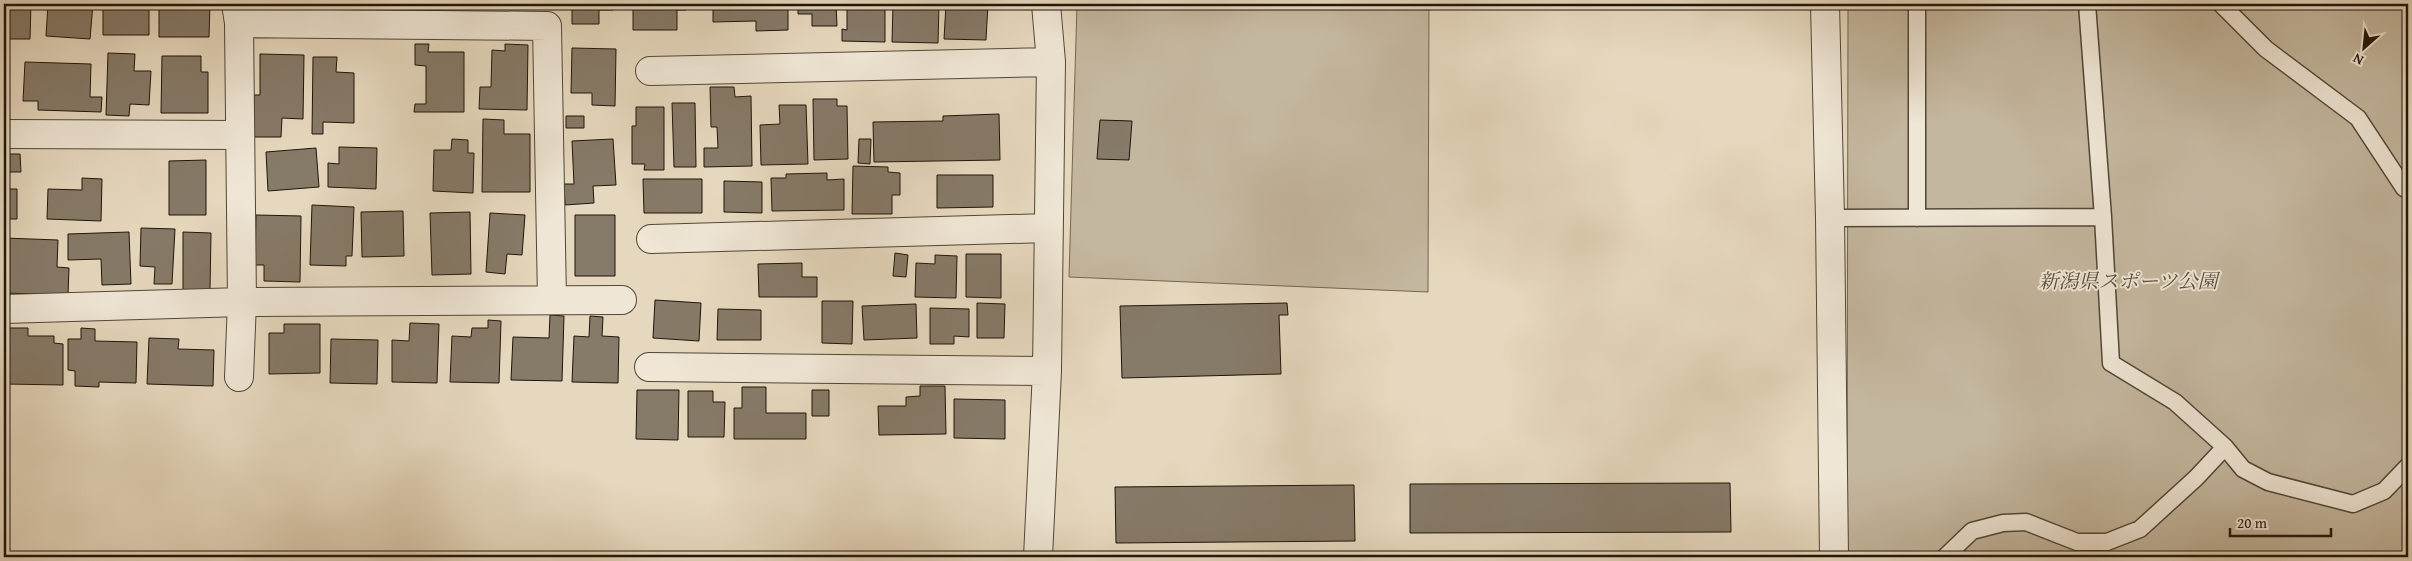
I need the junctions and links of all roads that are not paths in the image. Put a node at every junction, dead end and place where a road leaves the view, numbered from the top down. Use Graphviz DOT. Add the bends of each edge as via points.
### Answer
graph roads {
  1 [pos="1046,4"];
  2 [pos="1825,4"];
  3 [pos="1917,4"];
  4 [pos="2087,4"];
  5 [pos="2221,4"];
  6 [pos="238,13"];
  7 [pos="1051,62"];
  8 [pos="650,70"];
  9 [pos="4,134"];
  10 [pos="240,135"];
  11 [pos="2408,190"];
  12 [pos="2104,217"];
  13 [pos="1830,218"];
  14 [pos="1917,218"];
  15 [pos="1048,228"];
  16 [pos="651,239"];
  17 [pos="552,300"];
  18 [pos="622,300"];
  19 [pos="242,302"];
  20 [pos="4,309"];
  21 [pos="649,367"];
  22 [pos="1048,371"];
  23 [pos="239,378"];
  24 [pos="2225,447"];
  25 [pos="2408,466"];
  26 [pos="1038,557"];
  27 [pos="1834,557"];
  28 [pos="1945,557"];
  1 -- 7 [label="street"];
  2 -- 13 [label="street"];
  3 -- 14 [label="lane"];
  4 -- 12 [label="lane"];
  5 -- 11 [label="lane" via="2266,49 2358,118"];
  6 -- 10 [label="street"];
  6 -- 17 [label="street" via="547,26"];
  7 -- 8 [label="street"];
  7 -- 15 [label="street"];
  9 -- 10 [label="street"];
  10 -- 19 [label="street"];
  12 -- 14 [label="lane"];
  12 -- 24 [label="lane" via="2111,363 2175,402"];
  13 -- 14 [label="lane"];
  13 -- 27 [label="street"];
  15 -- 16 [label="street"];
  15 -- 22 [label="street"];
  17 -- 18 [label="street"];
  17 -- 19 [label="street"];
  19 -- 20 [label="street"];
  19 -- 23 [label="street"];
  21 -- 22 [label="street"];
  22 -- 26 [label="street"];
  24 -- 25 [label="lane" via="2243,469 2268,482 2353,504 2384,491"];
  24 -- 28 [label="lane" via="2140,528 2107,542 2077,542 2026,522 2003,523 1972,532"];
}
